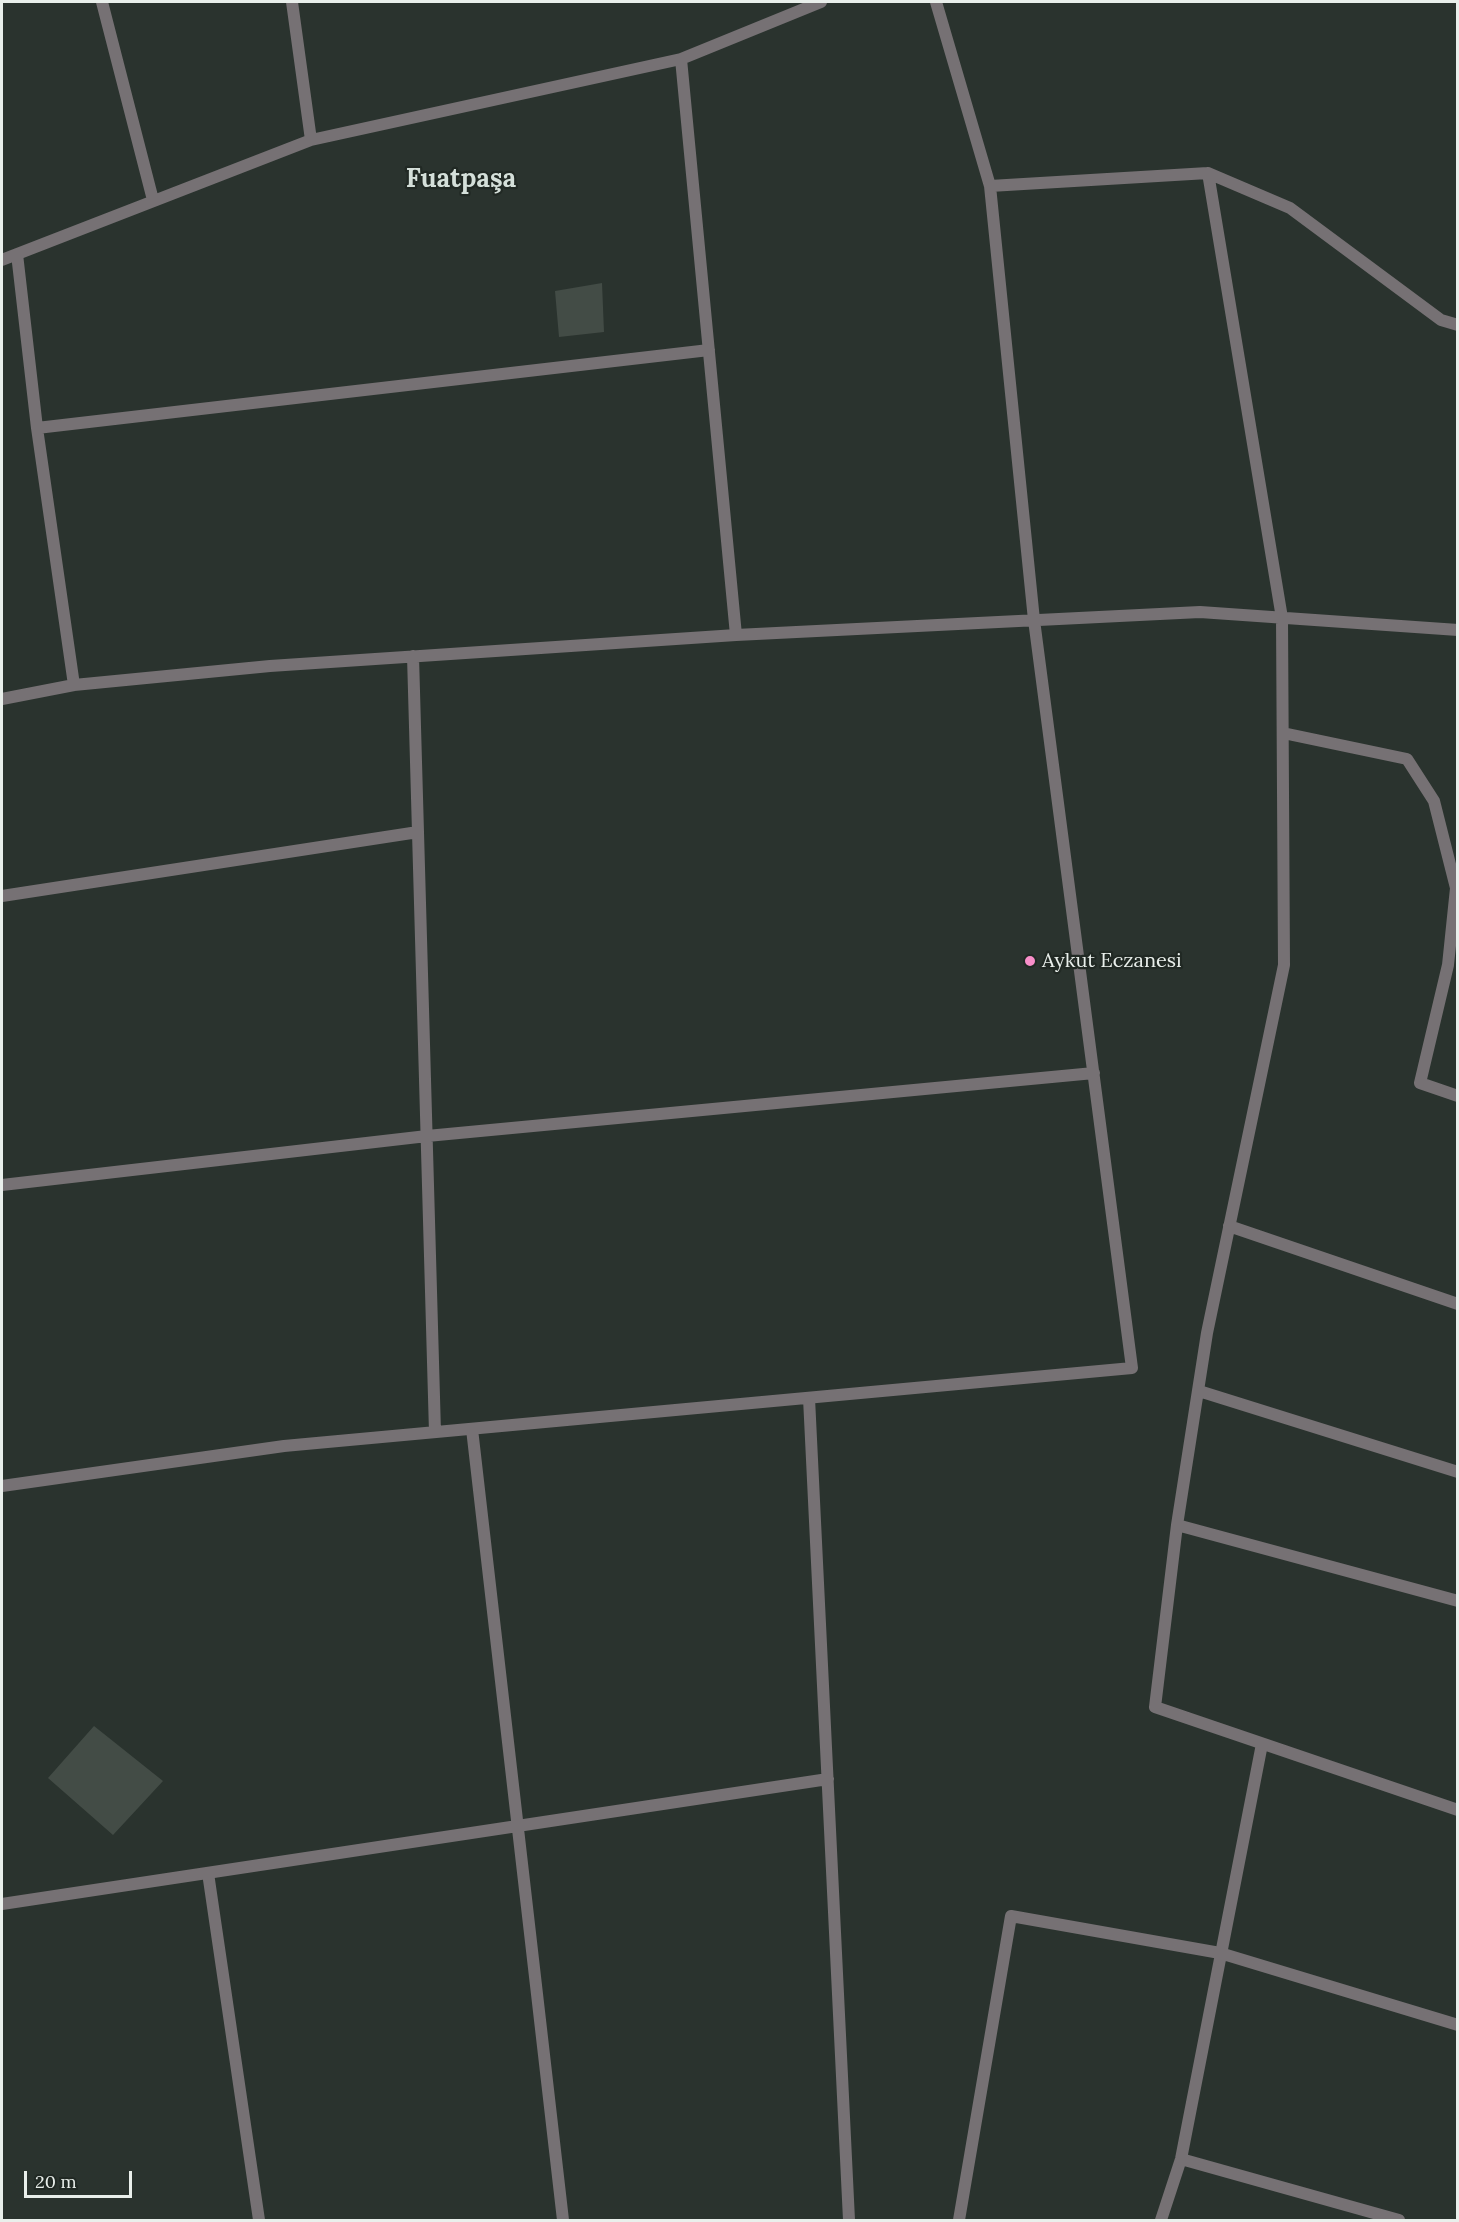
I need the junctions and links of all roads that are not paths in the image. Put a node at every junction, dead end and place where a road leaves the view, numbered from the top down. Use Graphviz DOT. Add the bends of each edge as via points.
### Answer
graph roads {
  1 [pos="102,2"];
  2 [pos="292,2"];
  3 [pos="821,2"];
  4 [pos="936,2"];
  5 [pos="681,59"];
  6 [pos="311,140"];
  7 [pos="1208,173"];
  8 [pos="990,186"];
  9 [pos="153,200"];
  10 [pos="17,254"];
  11 [pos="2,260"];
  12 [pos="1458,326"];
  13 [pos="709,350"];
  14 [pos="37,428"];
  15 [pos="1282,618"];
  16 [pos="1034,620"];
  17 [pos="1458,630"];
  18 [pos="736,635"];
  19 [pos="413,656"];
  20 [pos="74,685"];
  21 [pos="2,699"];
  22 [pos="1283,733"];
  23 [pos="418,832"];
  24 [pos="2,896"];
  25 [pos="1094,1073"];
  26 [pos="1458,1096"];
  27 [pos="427,1136"];
  28 [pos="2,1185"];
  29 [pos="1229,1226"];
  30 [pos="1458,1304"];
  31 [pos="1198,1391"];
  32 [pos="809,1398"];
  33 [pos="472,1429"];
  34 [pos="435,1432"];
  35 [pos="1458,1472"];
  36 [pos="2,1486"];
  37 [pos="1177,1525"];
  38 [pos="1458,1601"];
  39 [pos="1262,1744"];
  40 [pos="828,1779"];
  41 [pos="1458,1810"];
  42 [pos="518,1827"];
  43 [pos="208,1874"];
  44 [pos="2,1904"];
  45 [pos="1220,1953"];
  46 [pos="1458,2025"];
  47 [pos="1181,2159"];
  48 [pos="259,2220"];
  49 [pos="563,2220"];
  50 [pos="849,2220"];
  51 [pos="959,2220"];
  52 [pos="1161,2220"];
  53 [pos="1399,2220"];
  1 -- 9 [label="street"];
  2 -- 6 [label="street"];
  3 -- 5 [label="street"];
  4 -- 8 [label="street"];
  5 -- 6 [label="street"];
  5 -- 13 [label="street"];
  6 -- 9 [label="street"];
  7 -- 8 [label="street"];
  7 -- 12 [label="street" via="1290,208 1442,320"];
  7 -- 15 [label="street"];
  8 -- 16 [label="street"];
  9 -- 10 [label="street"];
  10 -- 11 [label="street"];
  10 -- 14 [label="street"];
  13 -- 14 [label="street"];
  13 -- 18 [label="street"];
  14 -- 20 [label="street"];
  15 -- 16 [label="street" via="1200,612"];
  15 -- 17 [label="street"];
  15 -- 22 [label="street"];
  16 -- 18 [label="street"];
  16 -- 25 [label="street"];
  18 -- 19 [label="street"];
  19 -- 20 [label="street"];
  19 -- 23 [label="street"];
  20 -- 21 [label="street"];
  22 -- 26 [label="street" via="1407,759 1434,801 1456,888 1448,965 1420,1083"];
  22 -- 29 [label="street" via="1284,965"];
  23 -- 24 [label="street"];
  23 -- 27 [label="street"];
  25 -- 27 [label="street"];
  25 -- 32 [label="street" via="1132,1368"];
  27 -- 28 [label="street"];
  27 -- 34 [label="street"];
  29 -- 30 [label="street"];
  29 -- 31 [label="street"];
  31 -- 35 [label="street"];
  31 -- 37 [label="street"];
  32 -- 33 [label="street"];
  32 -- 40 [label="street"];
  33 -- 34 [label="street"];
  33 -- 42 [label="street"];
  34 -- 36 [label="street" via="284,1446"];
  37 -- 38 [label="street"];
  37 -- 39 [label="street" via="1155,1707"];
  39 -- 41 [label="street"];
  39 -- 45 [label="street"];
  40 -- 42 [label="street"];
  40 -- 50 [label="street"];
  42 -- 43 [label="street"];
  42 -- 49 [label="street"];
  43 -- 44 [label="street"];
  43 -- 48 [label="street"];
  45 -- 46 [label="street"];
  45 -- 47 [label="street"];
  45 -- 51 [label="street" via="1011,1916"];
  47 -- 52 [label="street"];
  47 -- 53 [label="street"];
}
